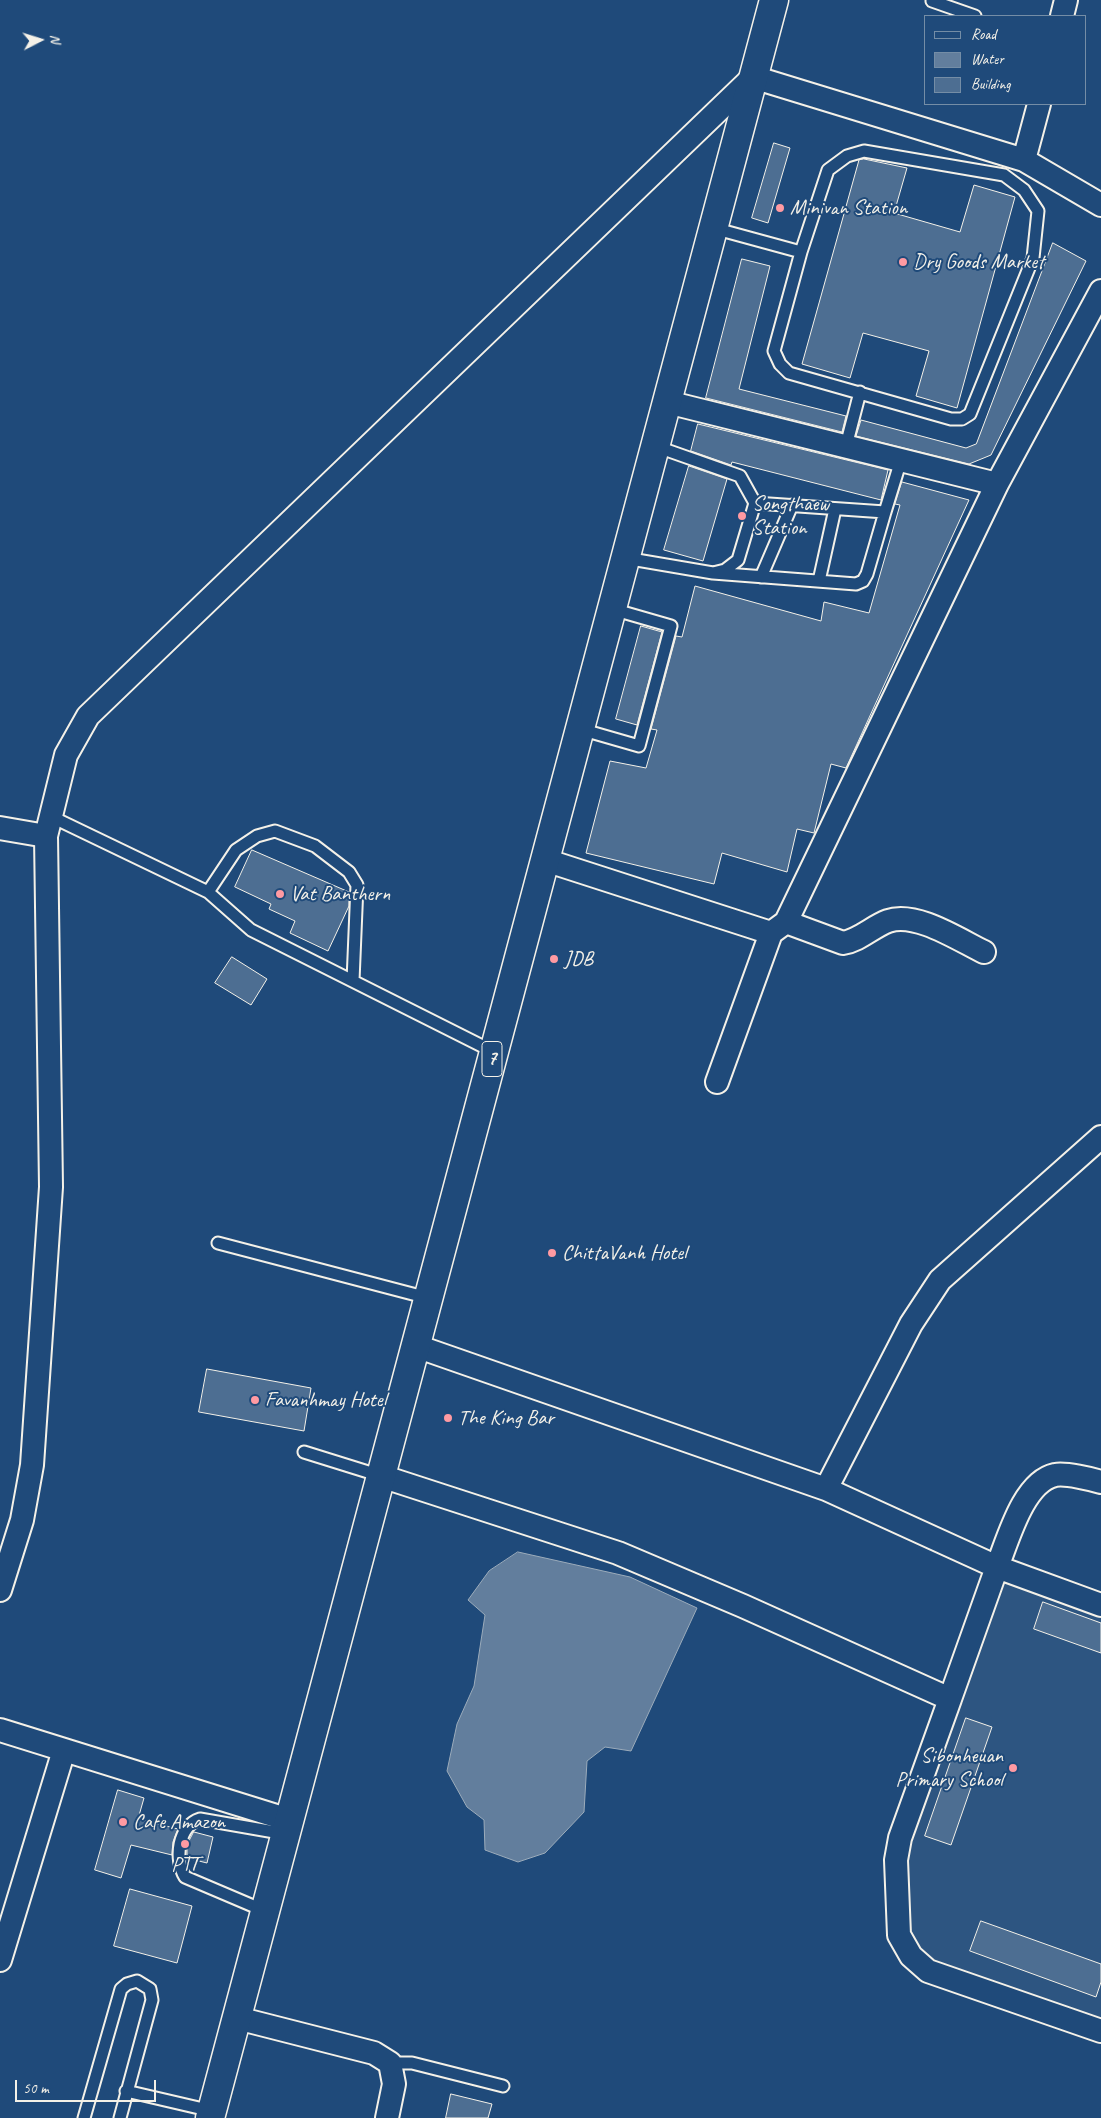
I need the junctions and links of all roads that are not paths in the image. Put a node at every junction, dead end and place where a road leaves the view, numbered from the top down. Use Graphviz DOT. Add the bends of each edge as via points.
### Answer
graph roads {
  1 [pos="774,0"];
  2 [pos="1066,0"];
  3 [pos="932,1"];
  4 [pos="972,15"];
  5 [pos="1062,15"];
  6 [pos="753,77"];
  7 [pos="1039,105"];
  8 [pos="1024,160"];
  9 [pos="1101,205"];
  10 [pos="713,228"];
  11 [pos="801,252"];
  12 [pos="1101,292"];
  13 [pos="860,392"];
  14 [pos="667,402"];
  15 [pos="655,446"];
  16 [pos="846,446"];
  17 [pos="901,460"];
  18 [pos="998,484"];
  19 [pos="755,503"];
  20 [pos="792,506"];
  21 [pos="835,508"];
  22 [pos="886,512"];
  23 [pos="625,558"];
  24 [pos="713,573"];
  25 [pos="761,577"];
  26 [pos="819,581"];
  27 [pos="612,609"];
  28 [pos="580,729"];
  29 [pos="49,827"];
  30 [pos="0,828"];
  31 [pos="545,860"];
  32 [pos="208,892"];
  33 [pos="779,928"];
  34 [pos="984,952"];
  35 [pos="353,981"];
  36 [pos="494,1052"];
  37 [pos="717,1082"];
  38 [pos="1101,1137"];
  39 [pos="218,1243"];
  40 [pos="428,1298"];
  41 [pos="416,1346"];
  42 [pos="304,1452"];
  43 [pos="381,1476"];
  44 [pos="1101,1482"];
  45 [pos="826,1490"];
  46 [pos="997,1567"];
  47 [pos="0,1590"];
  48 [pos="1101,1605"];
  49 [pos="950,1699"];
  50 [pos="0,1730"];
  51 [pos="64,1750"];
  52 [pos="288,1827"];
  53 [pos="265,1911"];
  54 [pos="0,1960"];
  55 [pos="237,2018"];
  56 [pos="1101,2031"];
  57 [pos="390,2063"];
  58 [pos="503,2086"];
  59 [pos="126,2091"];
  60 [pos="211,2114"];
  61 [pos="84,2118"];
  62 [pos="120,2118"];
  63 [pos="387,2118"];
  1 -- 6 [label="highway, 7"];
  2 -- 5 [label="street"];
  3 -- 4 [label="lane"];
  6 -- 8 [label="street"];
  6 -- 10 [label="highway, 7"];
  6 -- 29 [label="street" via="88,716 66,756"];
  7 -- 8 [label="street"];
  8 -- 9 [label="street"];
  10 -- 11 [label="lane"];
  10 -- 14 [label="highway, 7"];
  11 -- 13 [label="lane" via="774,351 789,373"];
  11 -- 13 [label="lane" via="828,170 847,156 864,152 1004,176 1024,190 1038,211 1033,258 970,414 962,419 951,419"];
  12 -- 18 [label="street"];
  13 -- 16 [label="lane"];
  14 -- 15 [label="highway, 7"];
  14 -- 16 [label="street"];
  15 -- 19 [label="lane" via="740,476"];
  15 -- 23 [label="highway, 7"];
  16 -- 17 [label="street"];
  17 -- 18 [label="street"];
  17 -- 22 [label="lane"];
  18 -- 33 [label="street"];
  19 -- 20 [label="lane"];
  19 -- 24 [label="lane" via="738,560 725,570"];
  20 -- 21 [label="lane"];
  20 -- 25 [label="lane"];
  21 -- 22 [label="lane"];
  21 -- 26 [label="lane"];
  22 -- 26 [label="lane" via="863,581 856,584"];
  23 -- 24 [label="lane"];
  23 -- 27 [label="highway, 7"];
  24 -- 25 [label="lane"];
  25 -- 26 [label="lane"];
  27 -- 28 [label="highway, 7"];
  27 -- 28 [label="lane" via="671,626 639,746"];
  28 -- 31 [label="highway, 7"];
  29 -- 30 [label="street"];
  29 -- 32 [label="lane"];
  29 -- 47 [label="street" via="51,1187 32,1465 22,1520"];
  31 -- 33 [label="street"];
  31 -- 36 [label="highway, 7"];
  32 -- 35 [label="lane" via="251,930"];
  32 -- 35 [label="lane" via="236,850 257,836 275,831 315,846 349,872 357,885"];
  33 -- 34 [label="street" via="843,943 886,921 900,918 920,922"];
  33 -- 37 [label="street"];
  35 -- 36 [label="lane"];
  36 -- 40 [label="highway, 7"];
  38 -- 45 [label="street" via="940,1280 911,1324"];
  39 -- 40 [label="lane"];
  40 -- 41 [label="highway, 7"];
  41 -- 43 [label="highway, 7"];
  41 -- 45 [label="street"];
  42 -- 43 [label="lane"];
  43 -- 49 [label="street" via="618,1553"];
  43 -- 52 [label="highway, 7"];
  44 -- 46 [label="street" via="1055,1475 1034,1487 1018,1515"];
  45 -- 46 [label="street"];
  46 -- 48 [label="street"];
  46 -- 49 [label="street"];
  49 -- 56 [label="street" via="900,1838 896,1860 899,1935 910,1956 928,1971"];
  50 -- 51 [label="street"];
  51 -- 52 [label="street"];
  51 -- 54 [label="street"];
  52 -- 53 [label="highway, 7"];
  52 -- 53 [label="lane" via="200,1819 190,1822 184,1830 179,1856 185,1877"];
  53 -- 55 [label="highway, 7"];
  55 -- 57 [label="street" via="374,2053"];
  55 -- 60 [label="highway, 7"];
  57 -- 58 [label="lane" via="412,2063"];
  57 -- 63 [label="street" via="394,2084"];
  59 -- 60 [label="lane"];
  59 -- 61 [label="lane" via="152,2000 150,1989 137,1981 121,1989"];
  59 -- 62 [label="lane"];
}
